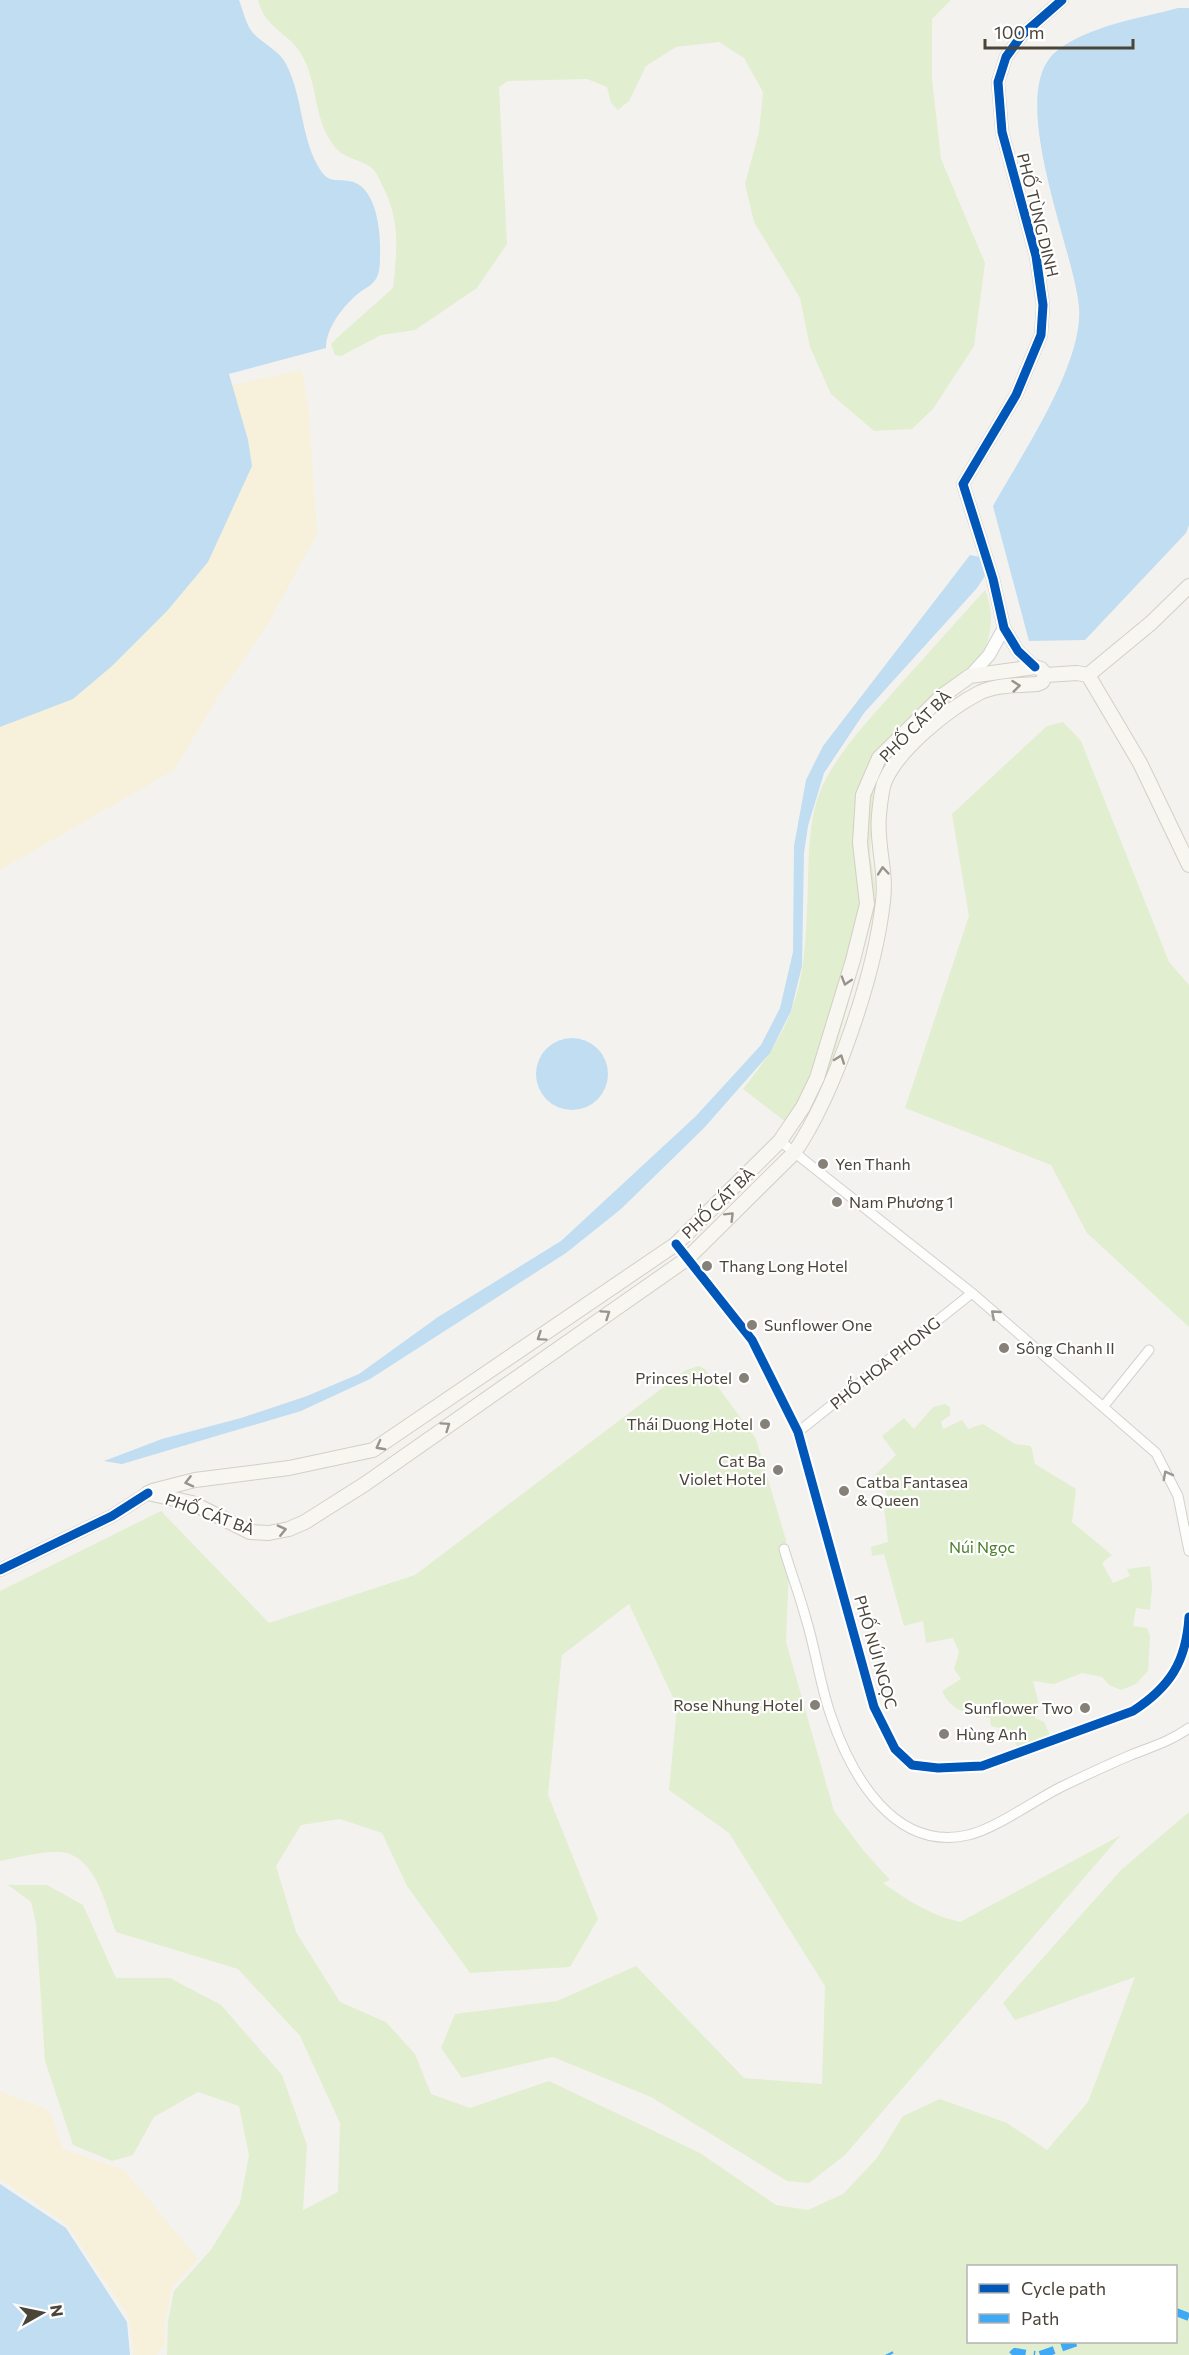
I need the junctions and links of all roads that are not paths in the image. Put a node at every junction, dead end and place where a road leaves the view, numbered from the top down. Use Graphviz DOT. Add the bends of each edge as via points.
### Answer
graph roads {
  1 [pos="1062,0"];
  2 [pos="1189,586"];
  3 [pos="1004,628"];
  4 [pos="1040,671"];
  5 [pos="1088,675"];
  6 [pos="970,676"];
  7 [pos="980,692"];
  8 [pos="870,777"];
  9 [pos="884,783"];
  10 [pos="1189,865"];
  11 [pos="853,960"];
  12 [pos="870,964"];
  13 [pos="780,1141"];
  14 [pos="794,1153"];
  15 [pos="676,1244"];
  16 [pos="688,1258"];
  17 [pos="972,1293"];
  18 [pos="1149,1350"];
  19 [pos="506,1361"];
  20 [pos="516,1376"];
  21 [pos="1103,1407"];
  22 [pos="798,1432"];
  23 [pos="148,1492"];
  24 [pos="784,1549"];
  25 [pos="1189,1551"];
  26 [pos="0,1570"];
  27 [pos="1189,1617"];
  28 [pos="1188,1645"];
  29 [pos="1189,1728"];
  1 -- 3 [label="street, PHỐ TÙNG DINH" via="1022,35 1006,57 998,82 1002,132 1036,256 1043,305 1041,336 1016,395 963,484"];
  2 -- 5 [label="main road"];
  3 -- 4 [label="street" via="1018,651"];
  3 -- 6 [label="street" via="989,655"];
  4 -- 5 [label="main road, PHỐ CÁT BÀ"];
  4 -- 6 [label="main road, PHỐ CÁT BÀ"];
  7 -- 4 [label="main road, PHỐ CÁT BÀ, one-way" via="1037,684 1042,682"];
  5 -- 10 [label="main road" via="1140,764"];
  6 -- 7 [label="main road"];
  6 -- 8 [label="main road, PHỐ CÁT BÀ" via="942,696 879,758"];
  7 -- 9 [label="main road, PHỐ CÁT BÀ" via="935,724 902,755"];
  8 -- 9 [label="main road"];
  8 -- 11 [label="main road, PHỐ CÁT BÀ" via="863,795 860,843 867,904"];
  12 -- 9 [label="main road, PHỐ CÁT BÀ, one-way" via="884,900 878,818"];
  11 -- 12 [label="main road"];
  11 -- 13 [label="main road, PHỐ CÁT BÀ, one-way" via="817,1078"];
  14 -- 12 [label="main road, PHỐ CÁT BÀ, one-way" via="831,1083"];
  13 -- 14 [label="street"];
  13 -- 15 [label="main road, PHỐ CÁT BÀ"];
  16 -- 14 [label="main road, PHỐ CÁT BÀ, one-way"];
  14 -- 17 [label="street"];
  15 -- 16 [label="street"];
  15 -- 19 [label="main road, PHỐ CÁT BÀ, one-way"];
  20 -- 16 [label="main road, PHỐ CÁT BÀ, one-way"];
  16 -- 22 [label="street, PHỐ NÚI NGỌC" via="752,1340"];
  21 -- 17 [label="street, one-way"];
  17 -- 22 [label="street, PHỐ HOA PHONG"];
  18 -- 21 [label="street"];
  19 -- 20 [label="main road"];
  19 -- 23 [label="main road, PHỐ CÁT BÀ, one-way" via="373,1450 289,1468 195,1480"];
  23 -- 20 [label="main road, PHỐ CÁT BÀ, one-way" via="192,1503 250,1532 289,1529 364,1484"];
  25 -- 21 [label="street, one-way" via="1178,1496 1156,1454"];
  22 -- 28 [label="street, PHỐ NÚI NGỌC" via="874,1707 895,1749 912,1765 982,1766 1133,1711 1164,1685"];
  23 -- 26 [label="street" via="112,1516"];
  24 -- 29 [label="street" via="831,1715 848,1758 877,1802 916,1832 952,1837 979,1832 1100,1768 1175,1738"];
  27 -- 28 [label="street, PHỐ NÚI NGỌC"];
}
